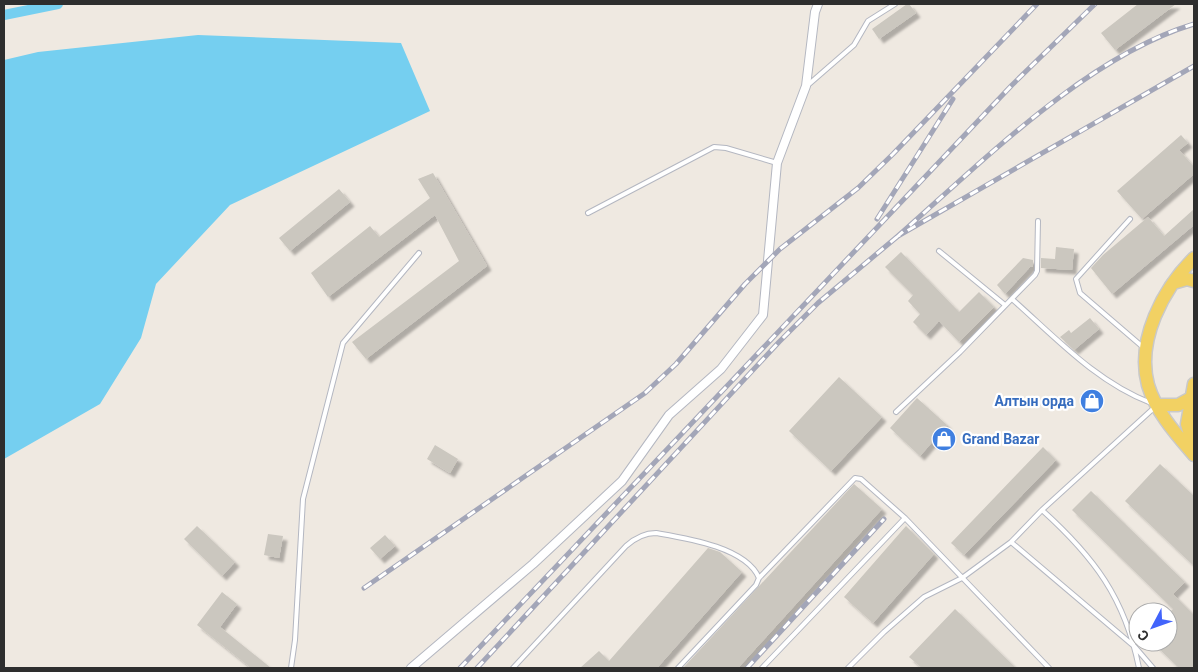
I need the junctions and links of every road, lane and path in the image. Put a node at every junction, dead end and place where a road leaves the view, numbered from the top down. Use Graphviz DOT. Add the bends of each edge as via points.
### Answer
graph roads {
  1 [pos="818,4"];
  2 [pos="895,4"];
  3 [pos="806,86"];
  4 [pos="777,163"];
  5 [pos="588,213"];
  6 [pos="1130,219"];
  7 [pos="1038,221"];
  8 [pos="939,251"];
  9 [pos="419,253"];
  10 [pos="1194,258"];
  11 [pos="1194,281"];
  12 [pos="1173,283"];
  13 [pos="1012,299"];
  14 [pos="1005,305"];
  15 [pos="1146,349"];
  16 [pos="1194,384"];
  17 [pos="1191,398"];
  18 [pos="1157,405"];
  19 [pos="896,412"];
  20 [pos="1194,448"];
  21 [pos="1194,455"];
  22 [pos="1042,510"];
  23 [pos="905,518"];
  24 [pos="1011,542"];
  25 [pos="759,578"];
  26 [pos="962,578"];
  27 [pos="1128,629"];
  28 [pos="1128,641"];
  29 [pos="1136,652"];
  30 [pos="1139,652"];
  31 [pos="291,668"];
  32 [pos="411,668"];
  33 [pos="513,668"];
  34 [pos="678,668"];
  35 [pos="762,668"];
  36 [pos="848,668"];
  37 [pos="1048,668"];
  38 [pos="1139,668"];
  39 [pos="1153,668"];
  1 -- 3 [label="street"];
  2 -- 3 [label="lane" via="868,21 854,45"];
  3 -- 4 [label="street"];
  4 -- 5 [label="lane" via="714,147"];
  4 -- 32 [label="street" via="763,315 721,369 669,415 622,481 534,564"];
  6 -- 15 [label="lane" via="1076,279 1080,293"];
  7 -- 13 [label="lane" via="1038,270"];
  8 -- 14 [label="lane"];
  9 -- 31 [label="lane" via="343,343 304,499"];
  10 -- 12 [label="main road"];
  11 -- 12 [label="main road" via="1186,279"];
  12 -- 15 [label="main road" via="1158,308"];
  13 -- 14 [label="lane"];
  13 -- 18 [label="lane" via="1091,370 1137,398"];
  14 -- 19 [label="lane"];
  15 -- 18 [label="main road" via="1148,385"];
  16 -- 17 [label="main road"];
  17 -- 18 [label="main road" via="1178,405"];
  17 -- 20 [label="main road" via="1186,424"];
  18 -- 21 [label="main road" via="1167,423"];
  18 -- 22 [label="lane"];
  22 -- 24 [label="lane"];
  22 -- 27 [label="lane" via="1100,571"];
  23 -- 25 [label="lane" via="861,479 855,478"];
  23 -- 26 [label="lane"];
  23 -- 35 [label="lane"];
  24 -- 26 [label="lane"];
  24 -- 28 [label="lane"];
  25 -- 33 [label="lane" via="753,568 711,543 648,533 626,546"];
  25 -- 34 [label="lane"];
  26 -- 36 [label="lane" via="924,597"];
  26 -- 37 [label="lane"];
  29 -- 38 [label="lane"];
  30 -- 39 [label="lane"];
}
